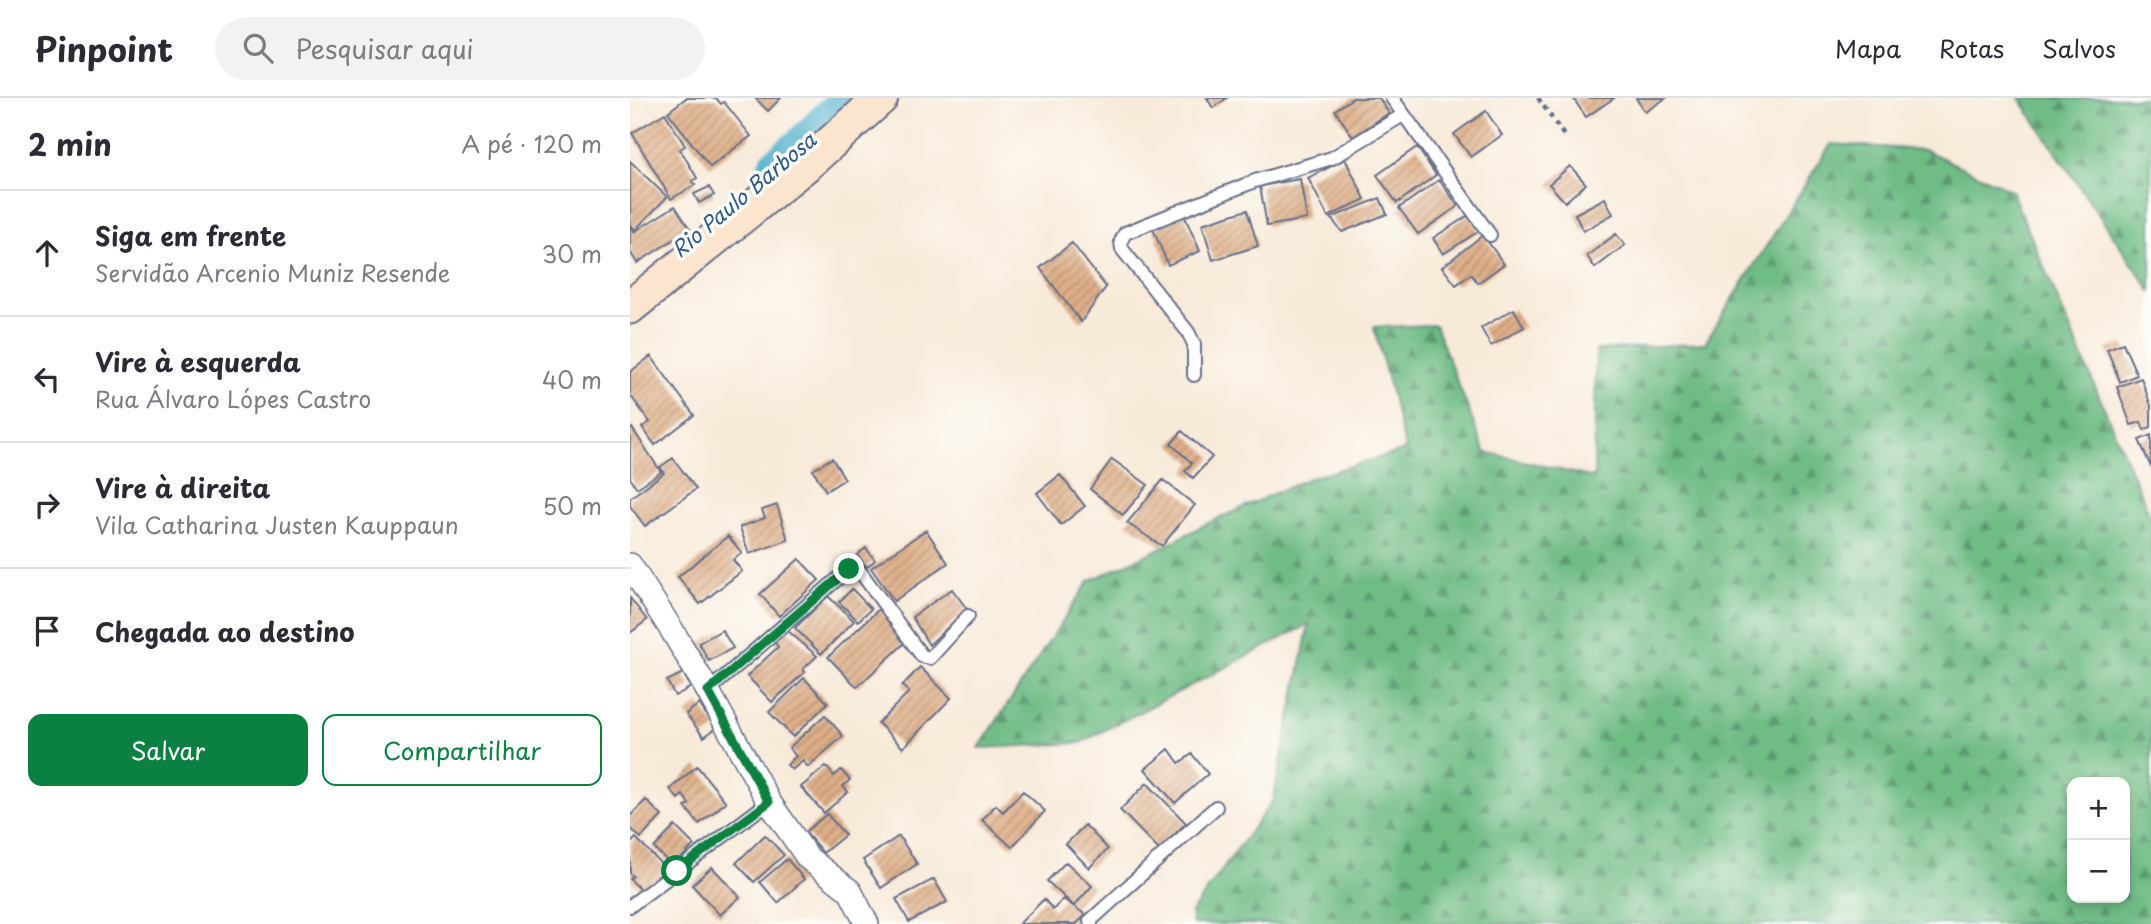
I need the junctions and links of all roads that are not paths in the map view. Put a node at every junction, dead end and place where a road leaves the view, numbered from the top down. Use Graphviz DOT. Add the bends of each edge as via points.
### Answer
graph roads {
  1 [pos="881,98"];
  2 [pos="1392,98"];
  3 [pos="1403,115"];
  4 [pos="1490,235"];
  5 [pos="630,307"];
  6 [pos="1194,375"];
  7 [pos="630,565"];
  8 [pos="968,616"];
  9 [pos="708,691"];
  10 [pos="769,802"];
  11 [pos="1216,807"];
  12 [pos="630,905"];
  13 [pos="867,924"];
  14 [pos="1091,924"];
  1 -- 5 [label="street"];
  2 -- 3 [label="lane"];
  3 -- 4 [label="lane"];
  3 -- 6 [label="lane" via="1332,158 1255,181 1125,233 1122,249 1194,344"];
  7 -- 9 [label="street"];
  8 -- 9 [label="lane" via="930,658 922,656 859,570 849,569"];
  9 -- 10 [label="street"];
  10 -- 12 [label="lane"];
  10 -- 13 [label="street" via="808,858 850,891"];
  11 -- 14 [label="lane"];
}
